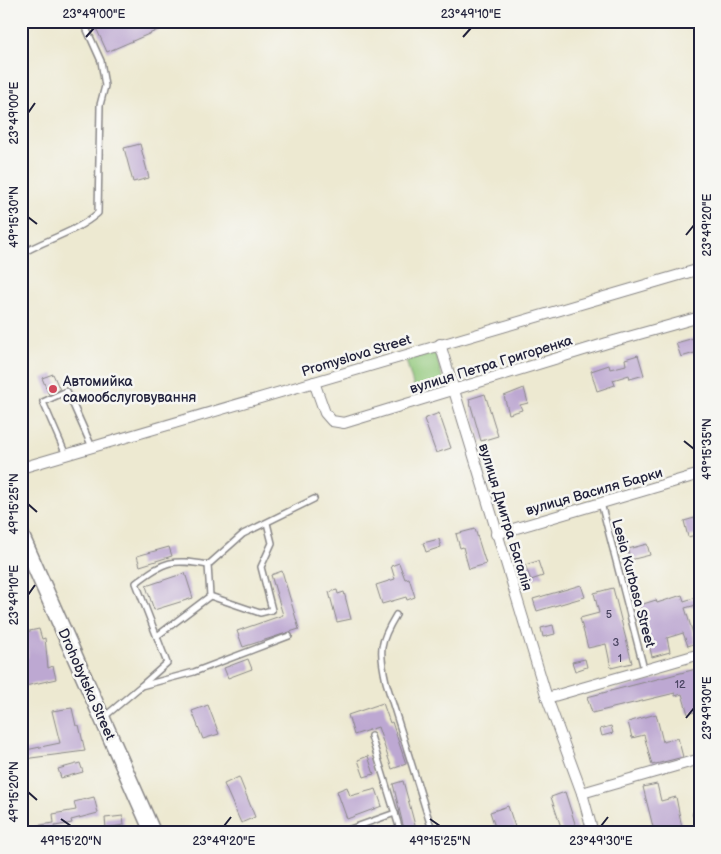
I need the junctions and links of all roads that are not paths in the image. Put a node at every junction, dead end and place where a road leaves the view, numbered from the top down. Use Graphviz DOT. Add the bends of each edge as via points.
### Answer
graph roads {
  1 [pos="83,21"];
  2 [pos="21,254"];
  3 [pos="700,269"];
  4 [pos="700,317"];
  5 [pos="440,344"];
  6 [pos="314,382"];
  7 [pos="454,390"];
  8 [pos="92,447"];
  9 [pos="66,455"];
  10 [pos="21,468"];
  11 [pos="700,474"];
  12 [pos="314,499"];
  13 [pos="601,502"];
  14 [pos="266,523"];
  15 [pos="496,534"];
  16 [pos="21,535"];
  17 [pos="208,565"];
  18 [pos="210,596"];
  19 [pos="396,615"];
  20 [pos="156,636"];
  21 [pos="289,636"];
  22 [pos="700,654"];
  23 [pos="644,669"];
  24 [pos="141,686"];
  25 [pos="547,698"];
  26 [pos="103,718"];
  27 [pos="371,736"];
  28 [pos="700,758"];
  29 [pos="582,793"];
  30 [pos="395,813"];
  31 [pos="153,833"];
  32 [pos="338,833"];
  33 [pos="401,833"];
  34 [pos="433,833"];
  35 [pos="592,833"];
  1 -- 2 [label="lane" via="101,61 105,86 100,105 98,213 84,226"];
  3 -- 5 [label="street, Promyslova Street"];
  4 -- 7 [label="street, вулиця Петра Григоренка"];
  5 -- 6 [label="street, Promyslova Street"];
  5 -- 7 [label="street, вулиця Дмитра Багалія"];
  6 -- 7 [label="street, вулиця Петра Григоренка" via="325,413 332,420 344,423"];
  6 -- 8 [label="street, Promyslova Street"];
  7 -- 15 [label="street, вулиця Дмитра Багалія"];
  8 -- 9 [label="street, Promyslova Street"];
  8 -- 9 [label="lane" via="67,391 43,402"];
  9 -- 10 [label="street, Promyslova Street"];
  11 -- 13 [label="street, вулиця Василя Барки"];
  12 -- 14 [label="lane"];
  13 -- 15 [label="street, вулиця Василя Барки"];
  13 -- 23 [label="lane, Lesia Kurbasa Street"];
  14 -- 17 [label="lane" via="243,534"];
  14 -- 18 [label="lane" via="272,543 261,568 272,610 260,613"];
  15 -- 25 [label="street, вулиця Дмитра Багалія"];
  16 -- 26 [label="main road, Drohobytska Street"];
  17 -- 18 [label="lane"];
  17 -- 20 [label="lane" via="179,560 156,567 136,583"];
  18 -- 20 [label="lane"];
  19 -- 34 [label="lane" via="383,636 381,658"];
  20 -- 24 [label="lane" via="167,663"];
  21 -- 24 [label="lane" via="194,672"];
  22 -- 23 [label="street"];
  23 -- 25 [label="street"];
  24 -- 26 [label="lane"];
  25 -- 29 [label="street, вулиця Дмитра Багалія"];
  26 -- 31 [label="main road, Drohobytska Street"];
  27 -- 30 [label="lane"];
  28 -- 29 [label="street"];
  29 -- 35 [label="street, вулиця Дмитра Багалія"];
  30 -- 32 [label="lane"];
  30 -- 33 [label="lane"];
}
